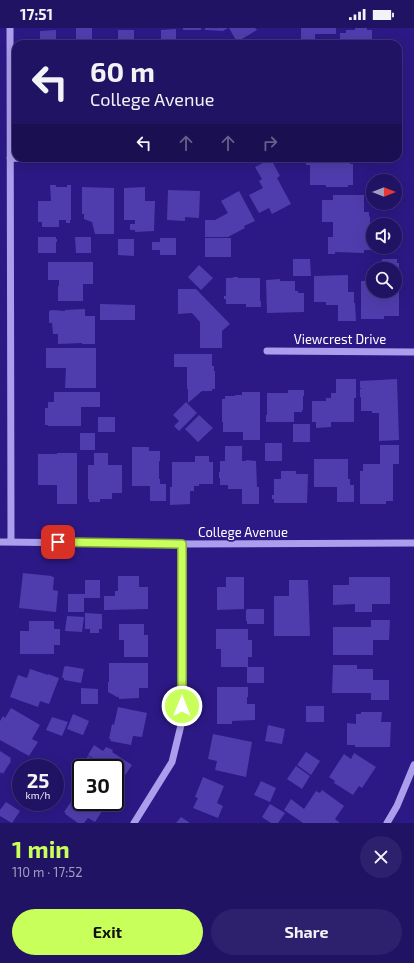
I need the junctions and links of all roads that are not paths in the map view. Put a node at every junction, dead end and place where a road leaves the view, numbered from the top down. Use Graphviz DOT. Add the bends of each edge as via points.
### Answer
graph roads {
  1 [pos="10,28"];
  2 [pos="10,158"];
  3 [pos="267,351"];
  4 [pos="414,352"];
  5 [pos="0,542"];
  6 [pos="11,542"];
  7 [pos="414,543"];
  8 [pos="182,544"];
  9 [pos="414,765"];
  10 [pos="134,823"];
  11 [pos="386,823"];
  1 -- 2 [label="street"];
  2 -- 6 [label="street"];
  3 -- 4 [label="street, Viewcrest Drive"];
  5 -- 6 [label="street, College Avenue"];
  6 -- 8 [label="street, College Avenue"];
  7 -- 8 [label="street, College Avenue"];
  8 -- 10 [label="street" via="182,721 172,762"];
  9 -- 11 [label="street" via="397,806"];
}
